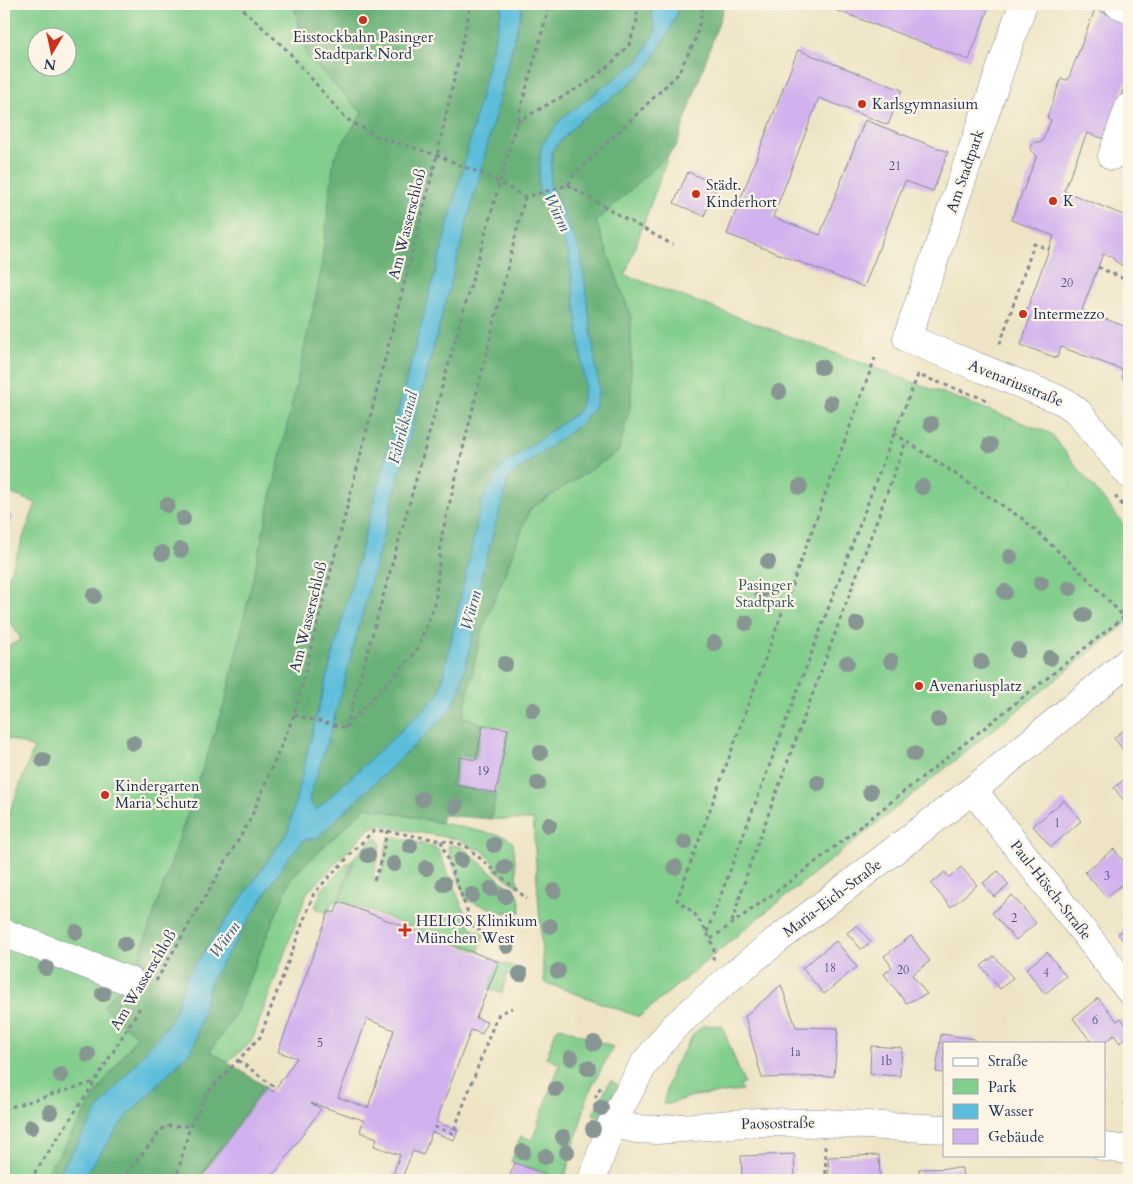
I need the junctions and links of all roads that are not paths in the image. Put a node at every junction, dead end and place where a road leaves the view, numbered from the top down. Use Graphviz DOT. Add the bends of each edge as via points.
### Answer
graph roads {
  1 [pos="1023,4"];
  2 [pos="1118,4"];
  3 [pos="1129,8"];
  4 [pos="1129,107"];
  5 [pos="1112,156"];
  6 [pos="906,338"];
  7 [pos="1120,483"];
  8 [pos="1129,661"];
  9 [pos="973,790"];
  10 [pos="4,933"];
  11 [pos="144,988"];
  12 [pos="1129,990"];
  13 [pos="612,1123"];
  14 [pos="943,1130"];
  15 [pos="1106,1147"];
  16 [pos="1129,1150"];
  17 [pos="592,1180"];
  1 -- 6 [label="street, Am Stadtpark"];
  2 -- 3 [label="street"];
  4 -- 5 [label="street"];
  6 -- 7 [label="street, Avenariusstraße" via="1065,402 1078,412"];
  8 -- 9 [label="street, Maria-Eich-Straße"];
  9 -- 12 [label="street, Paul-Hösch-Straße"];
  9 -- 13 [label="street, Maria-Eich-Straße" via="694,1008 644,1064"];
  10 -- 11 [label="street"];
  13 -- 14 [label="street, Paosostraße" via="657,1130 758,1122"];
  13 -- 17 [label="street, Maria-Eich-Straße"];
  15 -- 16 [label="street"];
}
